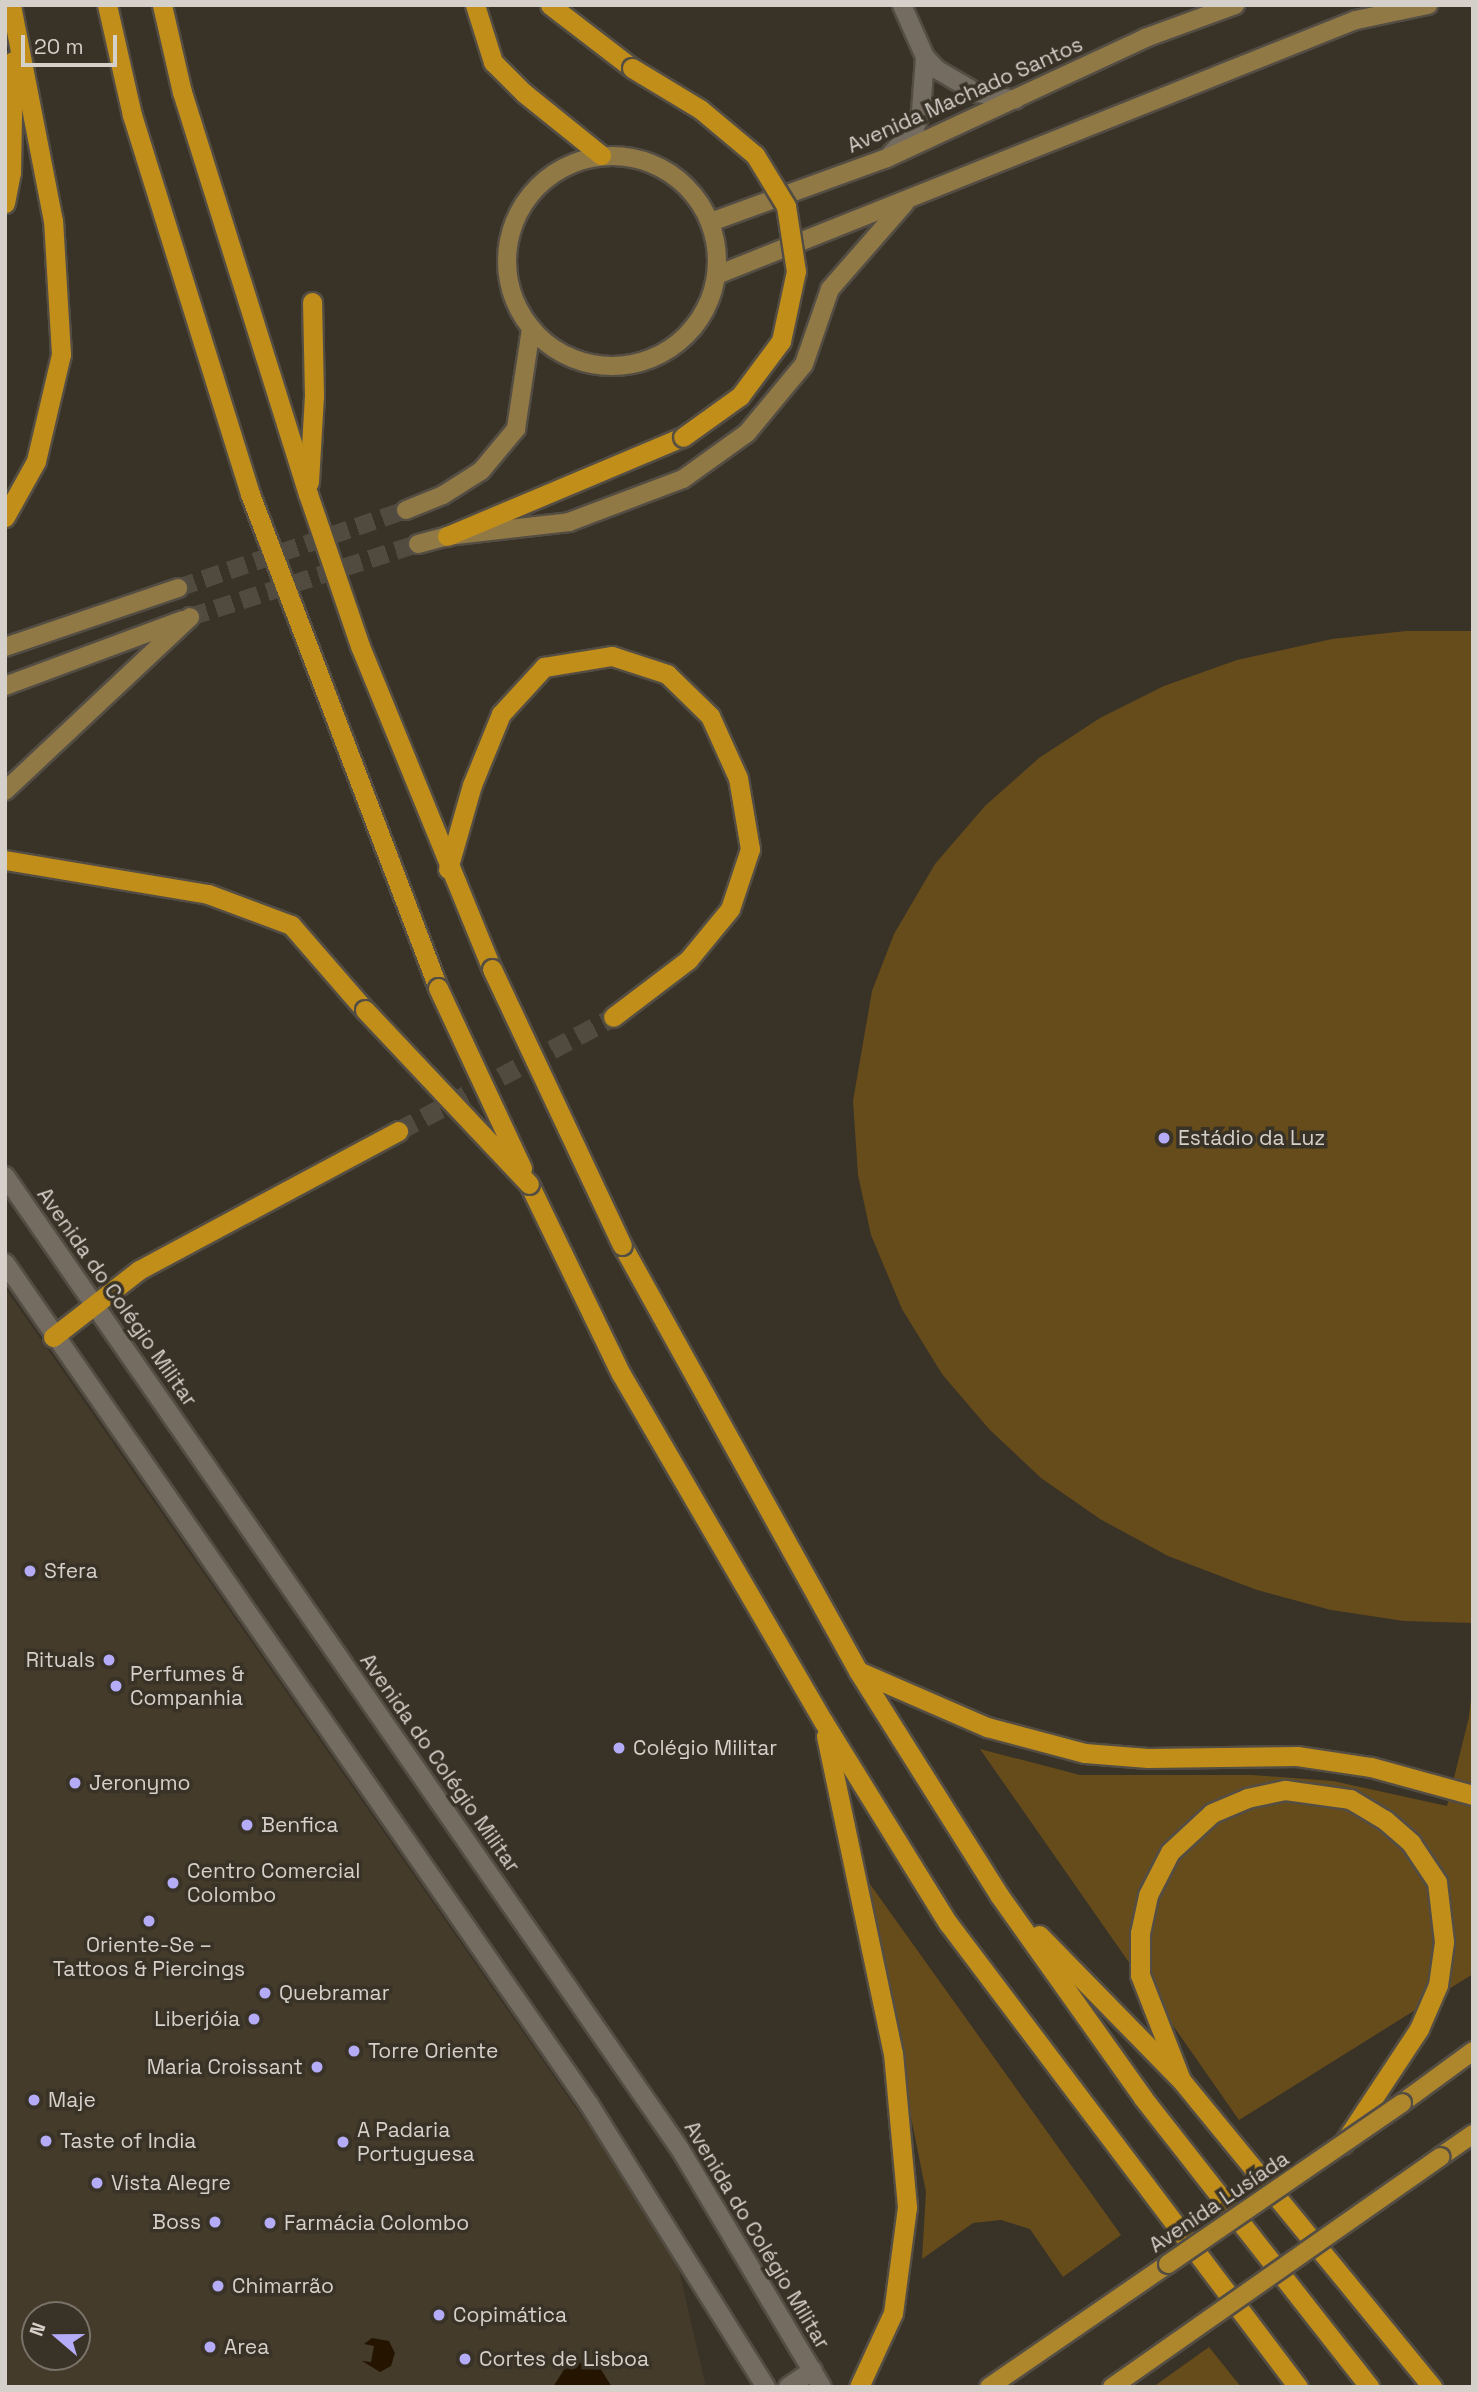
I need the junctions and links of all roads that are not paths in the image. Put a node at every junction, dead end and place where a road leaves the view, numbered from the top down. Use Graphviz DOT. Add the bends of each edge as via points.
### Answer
graph roads {
  1 [pos="107,5"];
  2 [pos="163,5"];
  3 [pos="475,5"];
  4 [pos="550,5"];
  5 [pos="902,5"];
  6 [pos="1235,5"];
  7 [pos="1428,5"];
  8 [pos="13,13"];
  9 [pos="925,57"];
  10 [pos="1015,100"];
  11 [pos="601,155"];
  12 [pos="887,158"];
  13 [pos="908,200"];
  14 [pos="5,203"];
  15 [pos="711,222"];
  16 [pos="717,275"];
  17 [pos="312,302"];
  18 [pos="531,329"];
  19 [pos="308,494"];
  20 [pos="406,510"];
  21 [pos="5,517"];
  22 [pos="447,536"];
  23 [pos="418,544"];
  24 [pos="178,588"];
  25 [pos="5,647"];
  26 [pos="5,686"];
  27 [pos="5,791"];
  28 [pos="5,859"];
  29 [pos="448,869"];
  30 [pos="613,1017"];
  31 [pos="398,1131"];
  32 [pos="5,1175"];
  33 [pos="529,1184"];
  34 [pos="5,1263"];
  35 [pos="94,1304"];
  36 [pos="53,1337"];
  37 [pos="858,1671"];
  38 [pos="823,1721"];
  39 [pos="1473,1795"];
  40 [pos="999,1895"];
  41 [pos="1473,2051"];
  42 [pos="1181,2080"];
  43 [pos="1473,2134"];
  44 [pos="1343,2144"];
  45 [pos="813,2370"];
  46 [pos="766,2387"];
  47 [pos="788,2387"];
  48 [pos="822,2387"];
  49 [pos="859,2387"];
  50 [pos="989,2387"];
  51 [pos="1112,2387"];
  52 [pos="1298,2387"];
  53 [pos="1370,2387"];
  54 [pos="1432,2387"];
  1 -- 33 [label="highway, bridge" via="132,115 250,494 438,988"];
  2 -- 19 [label="highway" via="182,92"];
  3 -- 11 [label="highway" via="493,62"];
  4 -- 22 [label="highway, bridge" via="632,68 699,109 755,155 786,206 796,271 781,341 740,396 683,437"];
  5 -- 9 [label="street"];
  6 -- 10 [label="main road, Avenida Machado Santos" via="1145,38"];
  7 -- 13 [label="main road" via="1356,20"];
  8 -- 14 [label="highway" via="11,172"];
  8 -- 21 [label="highway" via="53,221 61,354 36,461"];
  9 -- 10 [label="street" via="936,69 977,93"];
  9 -- 12 [label="street" via="927,74 918,120 903,144"];
  10 -- 12 [label="main road, Avenida Machado Santos"];
  11 -- 15 [label="main road" via="635,157 667,170 693,192"];
  11 -- 18 [label="main road" via="569,163 542,181 521,206 506,269 514,301"];
  12 -- 15 [label="main road, Avenida Machado Santos"];
  13 -- 16 [label="main road"];
  13 -- 22 [label="main road" via="830,289 804,364 747,433 683,479 569,522"];
  15 -- 16 [label="main road" via="718,248"];
  16 -- 18 [label="main road" via="706,308 686,337 657,356 635,363 589,364 557,352"];
  17 -- 19 [label="highway" via="314,395"];
  18 -- 20 [label="main road" via="516,429 481,471 443,495"];
  19 -- 29 [label="highway" via="360,646"];
  22 -- 23 [label="main road"];
  24 -- 25 [label="main road"];
  26 -- 27 [label="main road" via="190,617"];
  28 -- 33 [label="highway, bridge" via="208,894 291,925"];
  29 -- 30 [label="highway" via="472,785 501,714 544,667 612,656 667,674 710,716 738,778 750,849 730,909 688,960"];
  29 -- 37 [label="highway, bridge" via="622,1245"];
  31 -- 35 [label="highway" via="139,1270"];
  32 -- 35 [label="street, Avenida do Colégio Militar"];
  33 -- 38 [label="highway" via="621,1374"];
  34 -- 36 [label="street"];
  35 -- 36 [label="highway"];
  35 -- 45 [label="street, Avenida do Colégio Militar" via="680,2149"];
  36 -- 46 [label="street" via="589,2104"];
  37 -- 39 [label="highway" via="987,1727 1085,1753 1149,1758 1297,1756 1371,1767"];
  37 -- 40 [label="highway"];
  38 -- 49 [label="highway" via="893,2053 907,2207 893,2313"];
  38 -- 52 [label="highway" via="948,1923"];
  40 -- 42 [label="highway"];
  40 -- 53 [label="highway" via="1143,2098"];
  41 -- 44 [label="main road, Avenida Lusíada, bridge"];
  42 -- 44 [label="highway" via="1140,1975 1140,1933 1148,1895 1170,1852 1212,1813 1247,1798 1285,1790 1350,1799 1411,1843 1437,1882 1444,1942 1438,1985 1419,2029"];
  42 -- 54 [label="highway"];
  43 -- 51 [label="main road, bridge"];
  44 -- 50 [label="main road, Avenida Lusíada, bridge"];
  45 -- 47 [label="street"];
  45 -- 48 [label="street, Avenida do Colégio Militar"];
}
